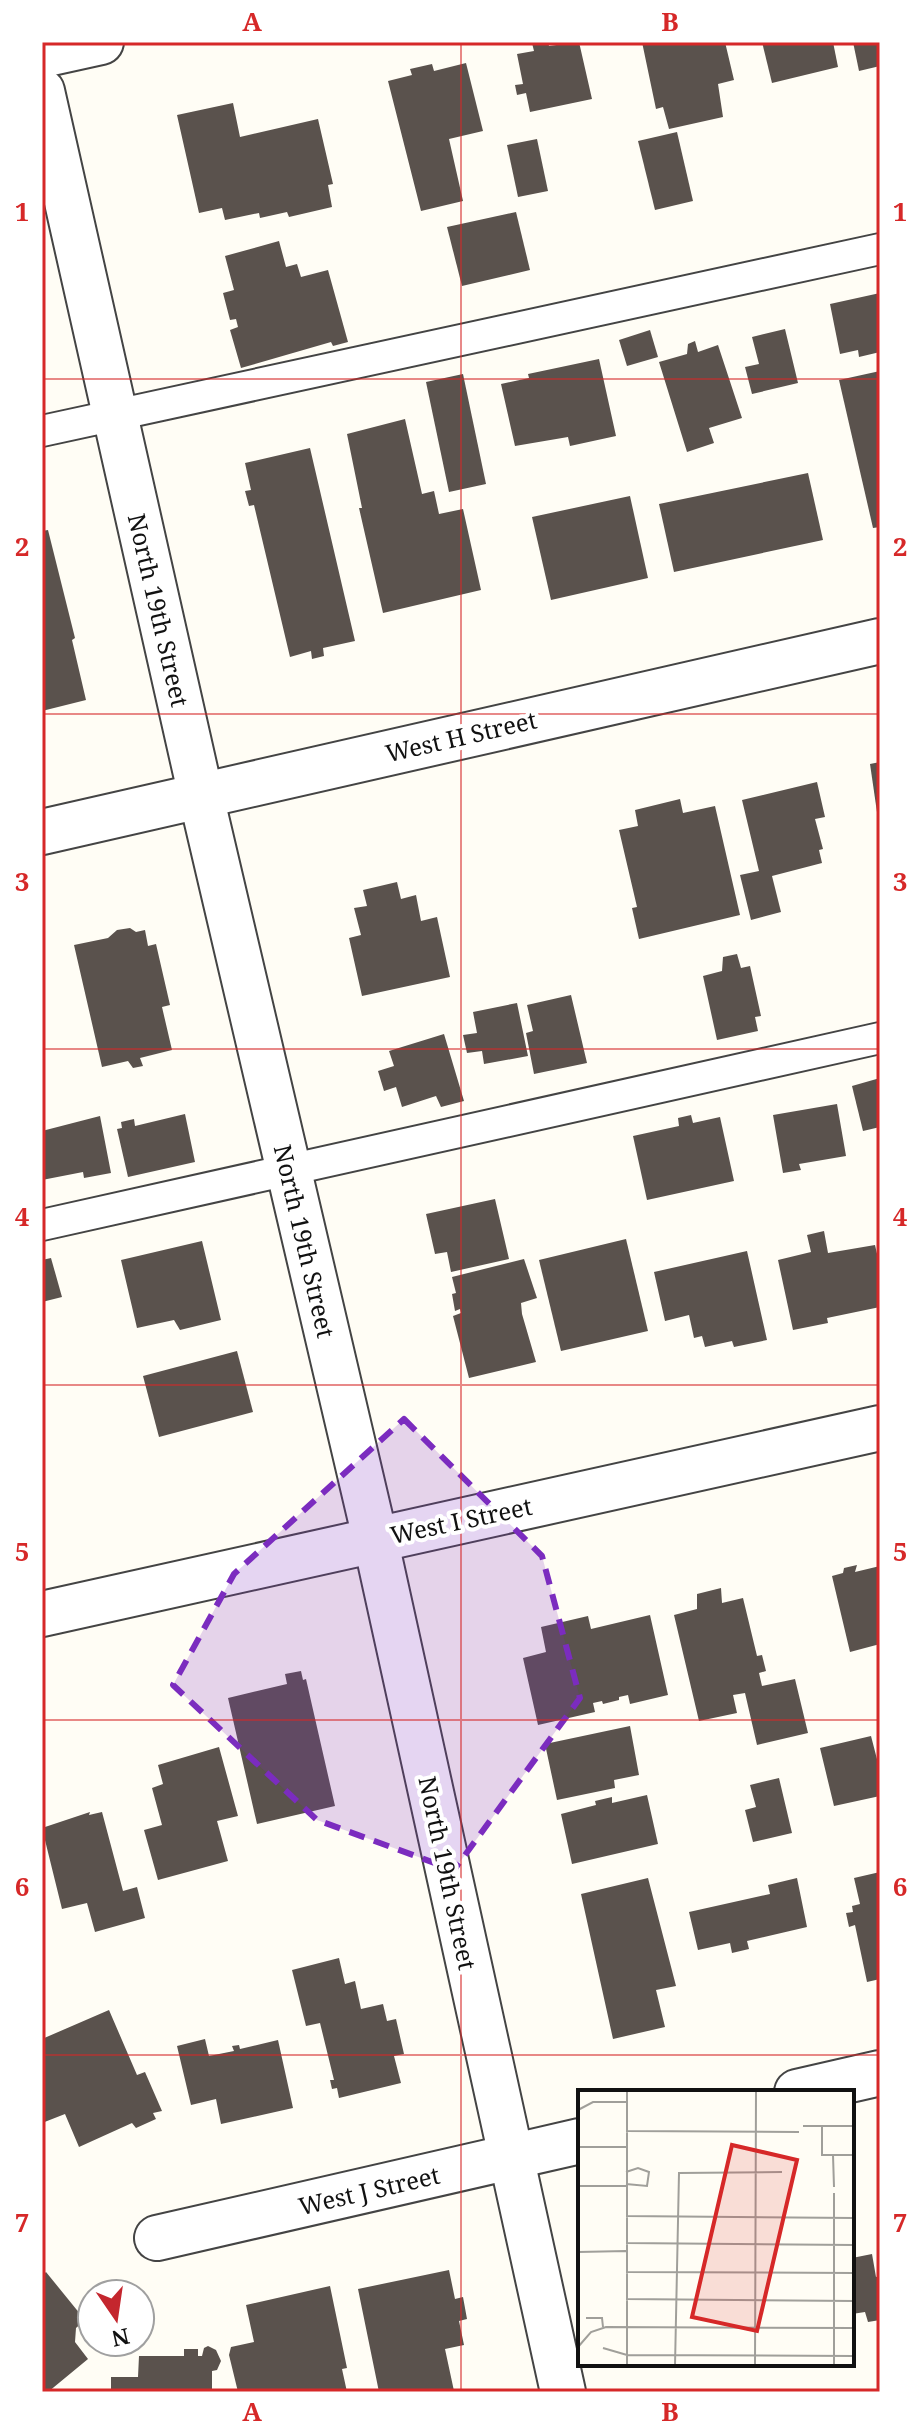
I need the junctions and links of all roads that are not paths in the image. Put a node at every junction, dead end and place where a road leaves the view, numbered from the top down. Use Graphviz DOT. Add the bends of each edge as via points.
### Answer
graph roads {
  1 [pos="101,42"];
  2 [pos="42,55"];
  3 [pos="42,91"];
  4 [pos="880,249"];
  5 [pos="115,414"];
  6 [pos="42,431"];
  7 [pos="880,641"];
  8 [pos="201,796"];
  9 [pos="42,832"];
  10 [pos="880,1038"];
  11 [pos="288,1169"];
  12 [pos="42,1225"];
  13 [pos="880,1428"];
  14 [pos="375,1538"];
  15 [pos="42,1614"];
  16 [pos="880,2073"];
  17 [pos="806,2090"];
  18 [pos="578,2141"];
  19 [pos="509,2158"];
  20 [pos="157,2238"];
  21 [pos="563,2392"];
  1 -- 2 [label="street"];
  3 -- 5 [label="street, North 19th Street"];
  4 -- 5 [label="lane"];
  5 -- 6 [label="lane"];
  5 -- 8 [label="street, North 19th Street"];
  7 -- 8 [label="street, West H Street"];
  8 -- 9 [label="street, West H Street"];
  8 -- 11 [label="street, North 19th Street"];
  10 -- 11 [label="lane"];
  11 -- 12 [label="lane"];
  11 -- 14 [label="street, North 19th Street"];
  13 -- 14 [label="street, West I Street"];
  14 -- 15 [label="street, West I Street"];
  14 -- 19 [label="street, North 19th Street"];
  16 -- 17 [label="street"];
  18 -- 19 [label="street, West J Street"];
  19 -- 20 [label="street, West J Street"];
  19 -- 21 [label="street, North 19th Street"];
}
